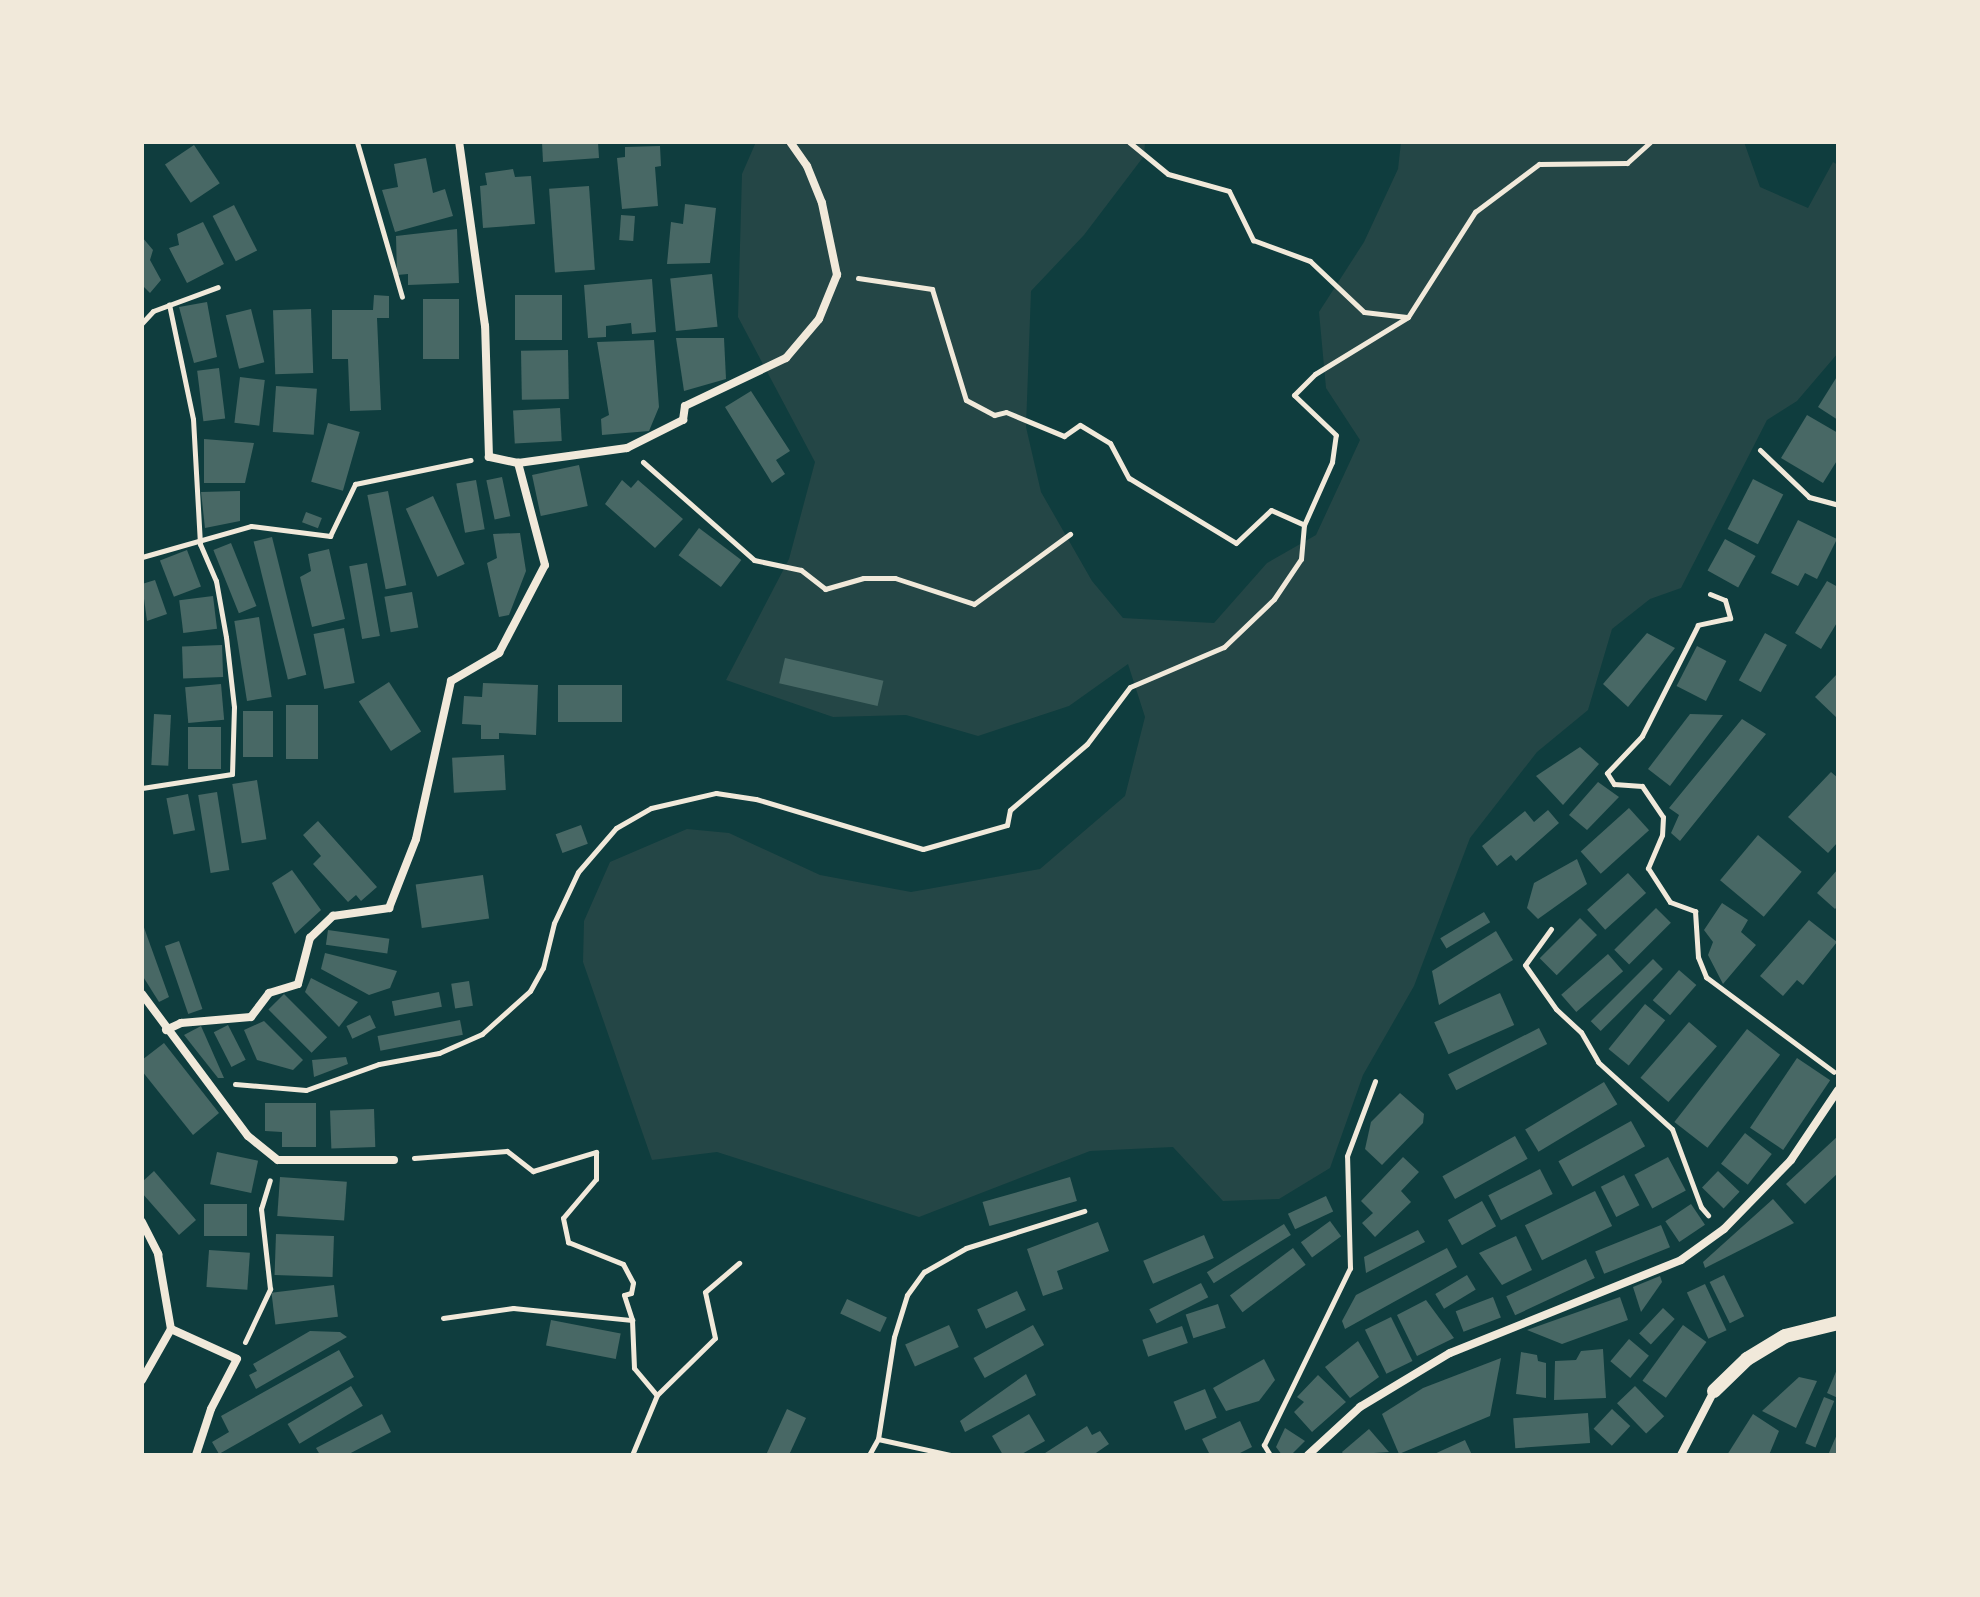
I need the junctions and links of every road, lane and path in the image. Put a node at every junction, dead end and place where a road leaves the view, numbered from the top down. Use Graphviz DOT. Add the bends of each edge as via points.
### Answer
graph roads {
  1 [pos="357,142"];
  2 [pos="459,142"];
  3 [pos="790,142"];
  4 [pos="1129,142"];
  5 [pos="1650,142"];
  6 [pos="837,275"];
  7 [pos="218,287"];
  8 [pos="402,297"];
  9 [pos="169,304"];
  10 [pos="1408,317"];
  11 [pos="142,323"];
  12 [pos="627,448"];
  13 [pos="1760,450"];
  14 [pos="489,457"];
  15 [pos="518,463"];
  16 [pos="1838,505"];
  17 [pos="1304,525"];
  18 [pos="1070,534"];
  19 [pos="200,544"];
  20 [pos="142,557"];
  21 [pos="1710,594"];
  22 [pos="142,788"];
  23 [pos="1551,929"];
  24 [pos="142,994"];
  25 [pos="166,1030"];
  26 [pos="1838,1075"];
  27 [pos="1375,1081"];
  28 [pos="210,1082"];
  29 [pos="1838,1090"];
  30 [pos="278,1160"];
  31 [pos="394,1160"];
  32 [pos="1084,1211"];
  33 [pos="142,1222"];
  34 [pos="1724,1229"];
  35 [pos="739,1263"];
  36 [pos="443,1318"];
  37 [pos="632,1320"];
  38 [pos="1838,1323"];
  39 [pos="171,1329"];
  40 [pos="237,1359"];
  41 [pos="142,1380"];
  42 [pos="1714,1391"];
  43 [pos="657,1395"];
  44 [pos="878,1439"];
  45 [pos="196,1455"];
  46 [pos="632,1455"];
  47 [pos="869,1455"];
  48 [pos="951,1455"];
  49 [pos="1270,1455"];
  50 [pos="1308,1455"];
  51 [pos="1681,1455"];
  1 -- 8 [label="path"];
  2 -- 14 [label="street" via="485,326"];
  3 -- 6 [label="street" via="822,203"];
  4 -- 10 [label="path" via="1168,174 1229,191 1253,240 1310,261 1364,312"];
  5 -- 10 [label="path" via="1627,163 1539,164 1475,212"];
  6 -- 12 [label="street" via="819,319 786,358 685,406 683,420"];
  6 -- 17 [label="path" via="932,289 966,400 994,415 1006,412 1064,436 1080,425 1110,443 1129,478 1236,543 1271,510"];
  7 -- 9 [label="path"];
  9 -- 11 [label="path"];
  9 -- 19 [label="path" via="193,419"];
  10 -- 17 [label="path" via="1315,374 1294,395 1336,435 1332,462"];
  12 -- 15 [label="street"];
  12 -- 18 [label="path" via="754,560 801,570 825,589 863,578 895,578 974,604"];
  13 -- 16 [label="path" via="1809,497"];
  14 -- 15 [label="street"];
  14 -- 19 [label="path" via="355,484 330,536 251,526"];
  15 -- 25 [label="street" via="545,565 499,653 451,681 416,839 389,908 333,916 310,938 298,984 269,993 251,1017 181,1023"];
  17 -- 28 [label="path" via="1301,559 1274,599 1224,647 1130,687 1087,744 1010,810 1007,825 923,849 716,793 651,808 616,828 578,872 530,991 482,1034 439,1053 379,1064 306,1090"];
  19 -- 20 [label="path" via="170,546"];
  19 -- 22 [label="path" via="216,581 226,637 234,707 232,774"];
  21 -- 26 [label="path" via="1725,600 1730,618 1698,625 1642,736 1607,773 1614,784 1642,786 1663,817 1648,868 1670,902 1695,911 1698,957 1706,977"];
  23 -- 34 [label="path" via="1525,965 1556,1009 1581,1032 1598,1062 1672,1129 1701,1207"];
  24 -- 25 [label="street"];
  25 -- 28 [label="street"];
  27 -- 49 [label="path" via="1347,1156 1350,1268 1264,1445"];
  28 -- 30 [label="street" via="248,1136"];
  29 -- 34 [label="street" via="1791,1160"];
  30 -- 31 [label="street"];
  30 -- 40 [label="path" via="261,1209 270,1289"];
  31 -- 37 [label="path" via="507,1151 533,1171 596,1152 596,1179 563,1218 568,1242 623,1264 633,1283 624,1295"];
  32 -- 44 [label="path" via="966,1248 924,1272 907,1295 894,1337"];
  33 -- 39 [label="street" via="158,1254"];
  34 -- 50 [label="street" via="1681,1260 1450,1353 1360,1407"];
  35 -- 43 [label="path" via="705,1292 715,1338"];
  36 -- 37 [label="path" via="513,1308"];
  37 -- 43 [label="path" via="634,1368"];
  38 -- 42 [label="street" via="1785,1336 1747,1359"];
  39 -- 40 [label="street"];
  39 -- 41 [label="street"];
  40 -- 45 [label="street" via="211,1409"];
  42 -- 51 [label="street"];
  43 -- 46 [label="path"];
  44 -- 47 [label="path"];
  44 -- 48 [label="path"];
}
